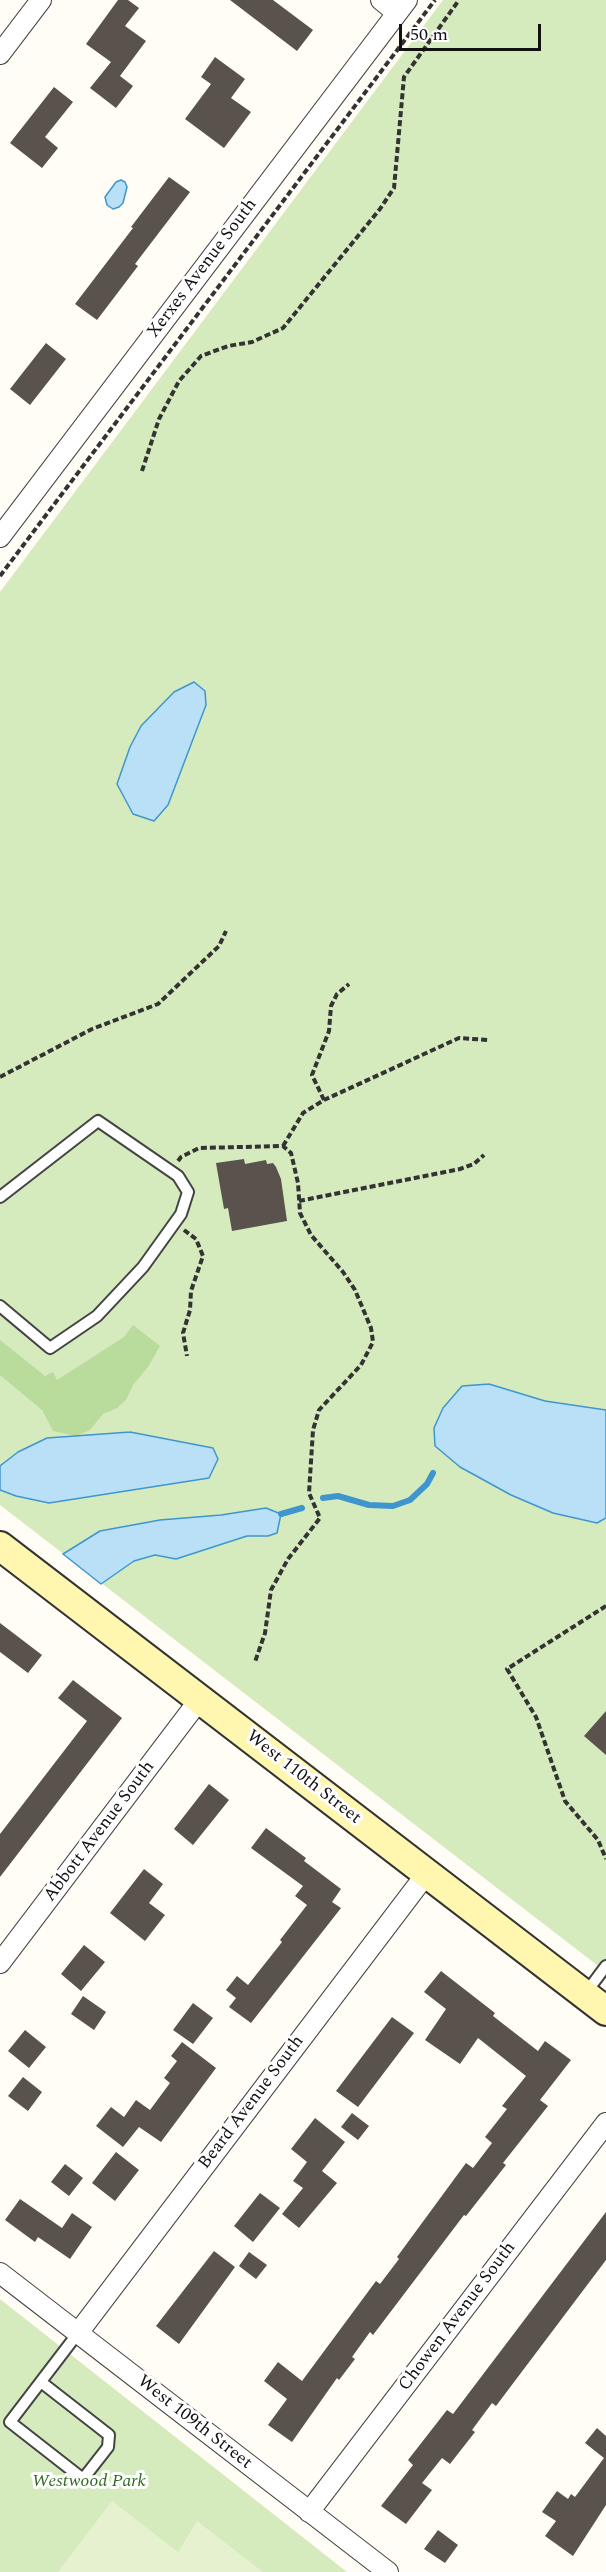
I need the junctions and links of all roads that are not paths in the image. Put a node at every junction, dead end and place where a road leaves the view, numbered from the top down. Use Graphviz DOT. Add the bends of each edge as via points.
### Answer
graph roads {
  1 [pos="41,0"];
  2 [pos="381,0"];
  3 [pos="402,6"];
  4 [pos="0,54"];
  5 [pos="0,537"];
  6 [pos="0,1197"];
  7 [pos="0,1306"];
  8 [pos="0,1546"];
  9 [pos="200,1700"];
  10 [pos="426,1873"];
  11 [pos="0,1963"];
  12 [pos="606,1966"];
  13 [pos="595,2002"];
  14 [pos="606,2123"];
  15 [pos="0,2273"];
  16 [pos="78,2333"];
  17 [pos="41,2382"];
  18 [pos="309,2512"];
  19 [pos="388,2572"];
  1 -- 4 [label="street"];
  2 -- 3 [label="street"];
  3 -- 5 [label="street, Xerxes Avenue South"];
  6 -- 7 [label="lane" via="98,1121 178,1176 188,1192 181,1214 143,1267 97,1316 50,1348"];
  8 -- 9 [label="street, West 110th Street"];
  9 -- 10 [label="street, West 110th Street"];
  9 -- 11 [label="street, Abbott Avenue South"];
  10 -- 13 [label="street, West 110th Street"];
  10 -- 16 [label="street, Beard Avenue South"];
  12 -- 13 [label="lane"];
  14 -- 18 [label="street, Chowen Avenue South"];
  15 -- 16 [label="street, West 109th Street"];
  16 -- 17 [label="lane"];
  16 -- 18 [label="street, West 109th Street"];
  17 -- 17 [label="lane" via="10,2422 83,2479 108,2447 109,2435"];
  18 -- 19 [label="street, West 109th Street"];
}
